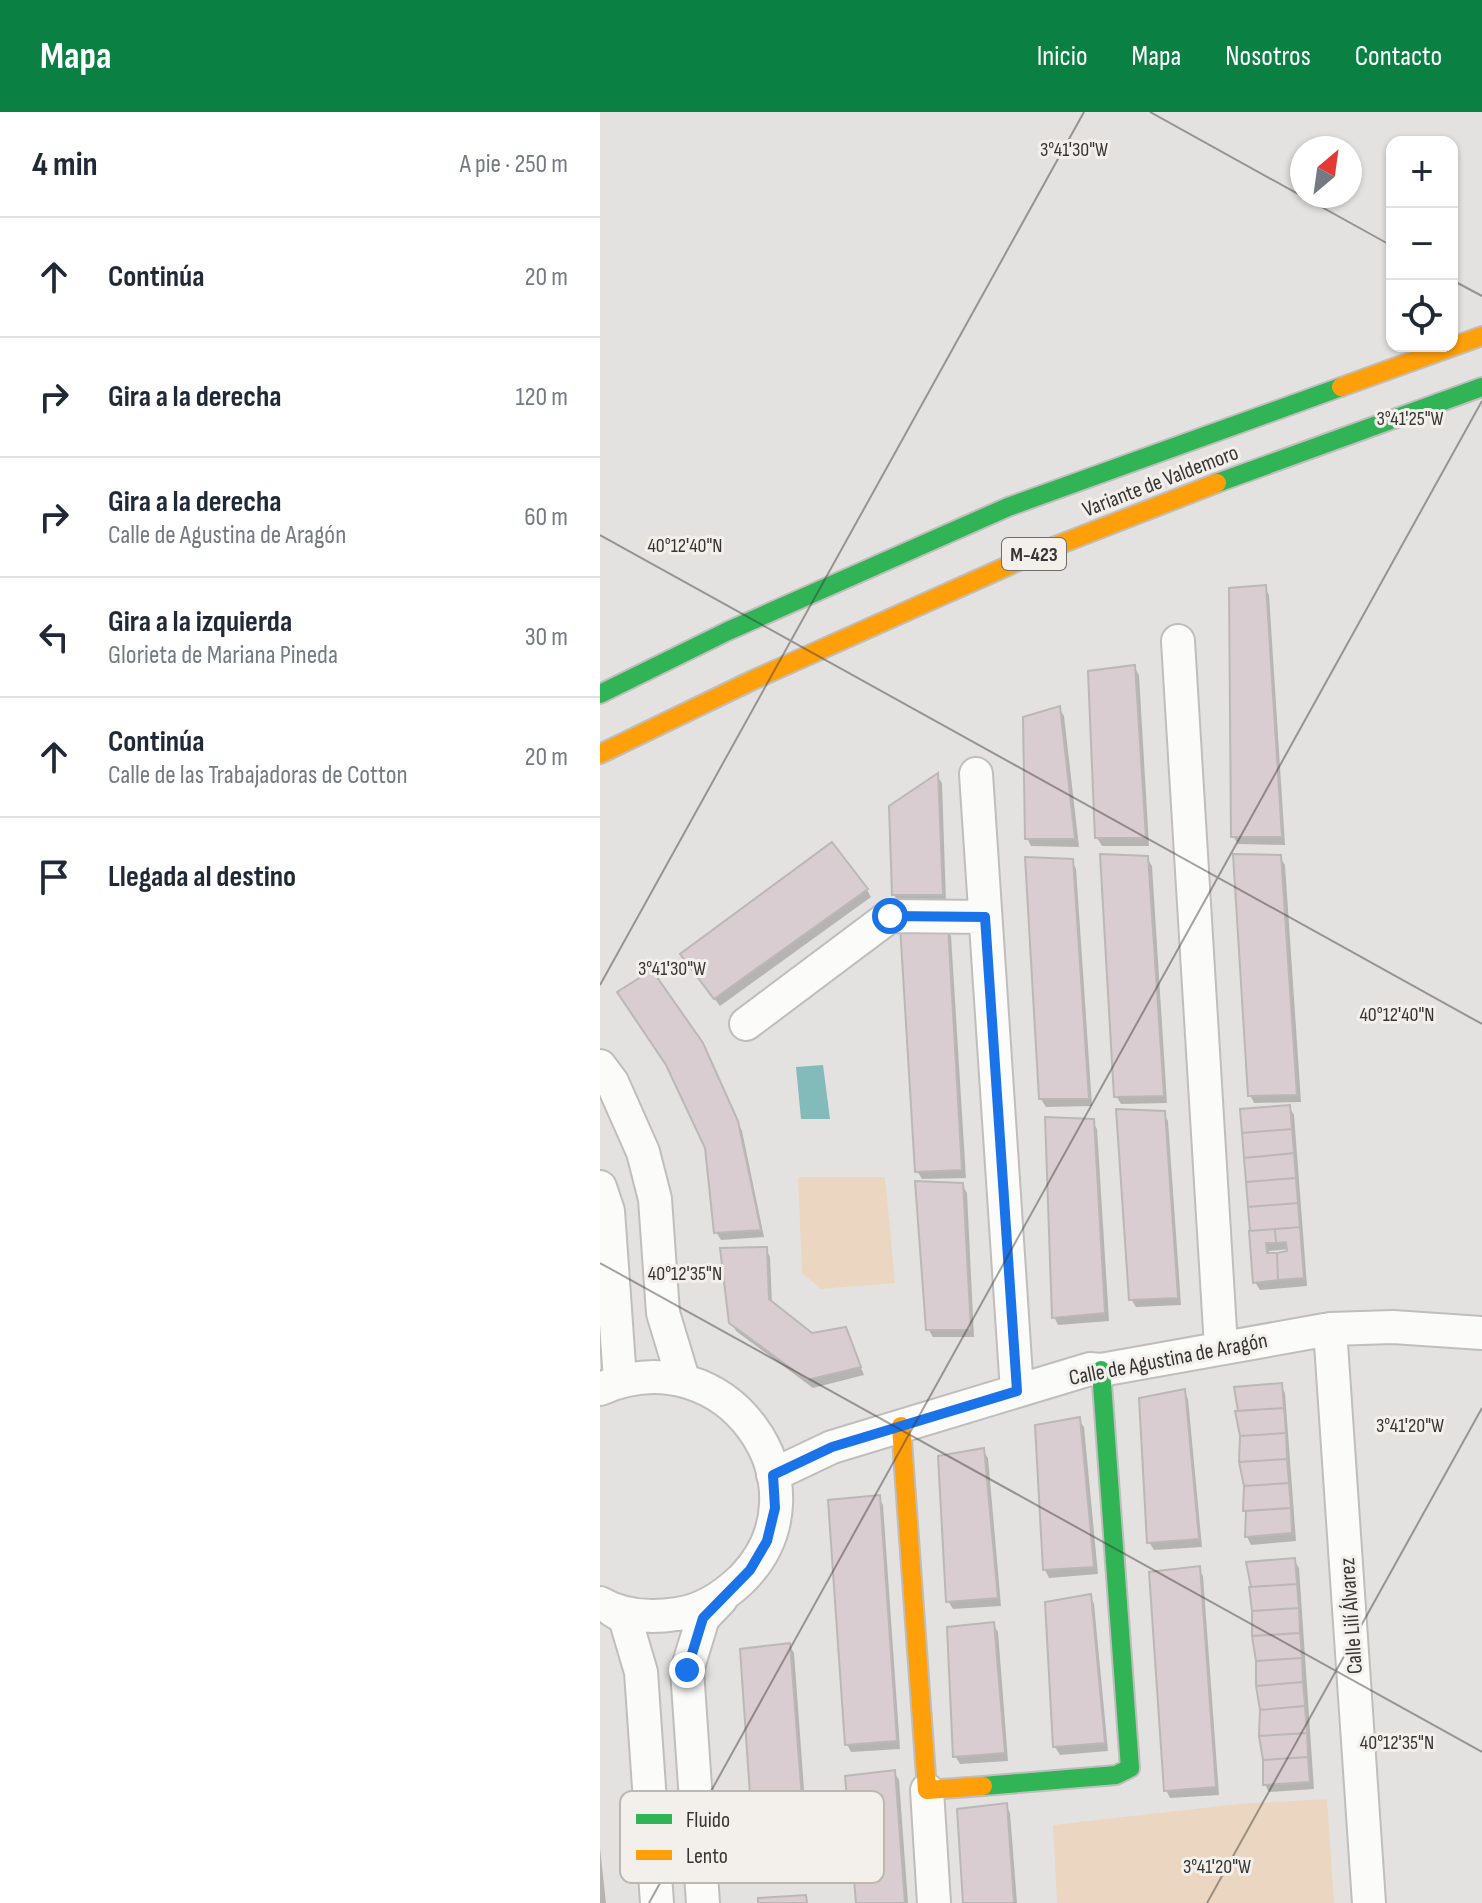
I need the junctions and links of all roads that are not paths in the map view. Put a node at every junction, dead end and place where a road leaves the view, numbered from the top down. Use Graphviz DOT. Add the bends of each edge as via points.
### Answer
graph roads {
  1 [pos="1482,336"];
  2 [pos="1482,387"];
  3 [pos="1178,641"];
  4 [pos="600,694"];
  5 [pos="600,754"];
  6 [pos="976,774"];
  7 [pos="985,917"];
  8 [pos="746,1024"];
  9 [pos="600,1066"];
  10 [pos="600,1187"];
  11 [pos="1330,1329"];
  12 [pos="1482,1333"];
  13 [pos="1221,1347"];
  14 [pos="1101,1370"];
  15 [pos="683,1379"];
  16 [pos="610,1384"];
  17 [pos="1017,1391"];
  18 [pos="901,1426"];
  19 [pos="773,1475"];
  20 [pos="726,1594"];
  21 [pos="606,1606"];
  22 [pos="927,1790"];
  23 [pos="649,1791"];
  24 [pos="695,1791"];
  25 [pos="656,1883"];
  26 [pos="702,1883"];
  27 [pos="657,1903"];
  28 [pos="703,1903"];
  29 [pos="934,1903"];
  30 [pos="1369,1903"];
  1 -- 4 [label="main road, Variante de Valdemoro / M-423" via="1008,507"];
  2 -- 5 [label="main road, Variante de Valdemoro / M-423" via="1030,556"];
  3 -- 13 [label="street"];
  6 -- 7 [label="street"];
  7 -- 8 [label="street" via="890,916"];
  7 -- 17 [label="street"];
  9 -- 15 [label="street" via="643,1152 655,1199 663,1313"];
  10 -- 16 [label="street" via="608,1211"];
  11 -- 12 [label="street, Calle de Agustina de Aragón"];
  11 -- 13 [label="street, Calle de Agustina de Aragón"];
  11 -- 30 [label="street, Calle Lilí Álvarez"];
  13 -- 14 [label="street, Calle de Agustina de Aragón"];
  14 -- 17 [label="street, Calle de Agustina de Aragón"];
  14 -- 22 [label="main road" via="1130,1768 1116,1775"];
  15 -- 16 [label="street" via="652,1375"];
  15 -- 19 [label="street" via="715,1392 742,1414 762,1442"];
  17 -- 18 [label="street, Calle de Agustina de Aragón"];
  18 -- 19 [label="street, Calle de Agustina de Aragón" via="832,1447"];
  18 -- 22 [label="main road"];
  19 -- 20 [label="street" via="775,1508 767,1541 750,1570"];
  20 -- 21 [label="street" via="691,1612 651,1618"];
  20 -- 24 [label="street" via="703,1618 687,1670"];
  21 -- 23 [label="street" via="625,1618 641,1672"];
  22 -- 29 [label="street"];
  25 -- 27 [label="street"];
  26 -- 28 [label="street"];
}
